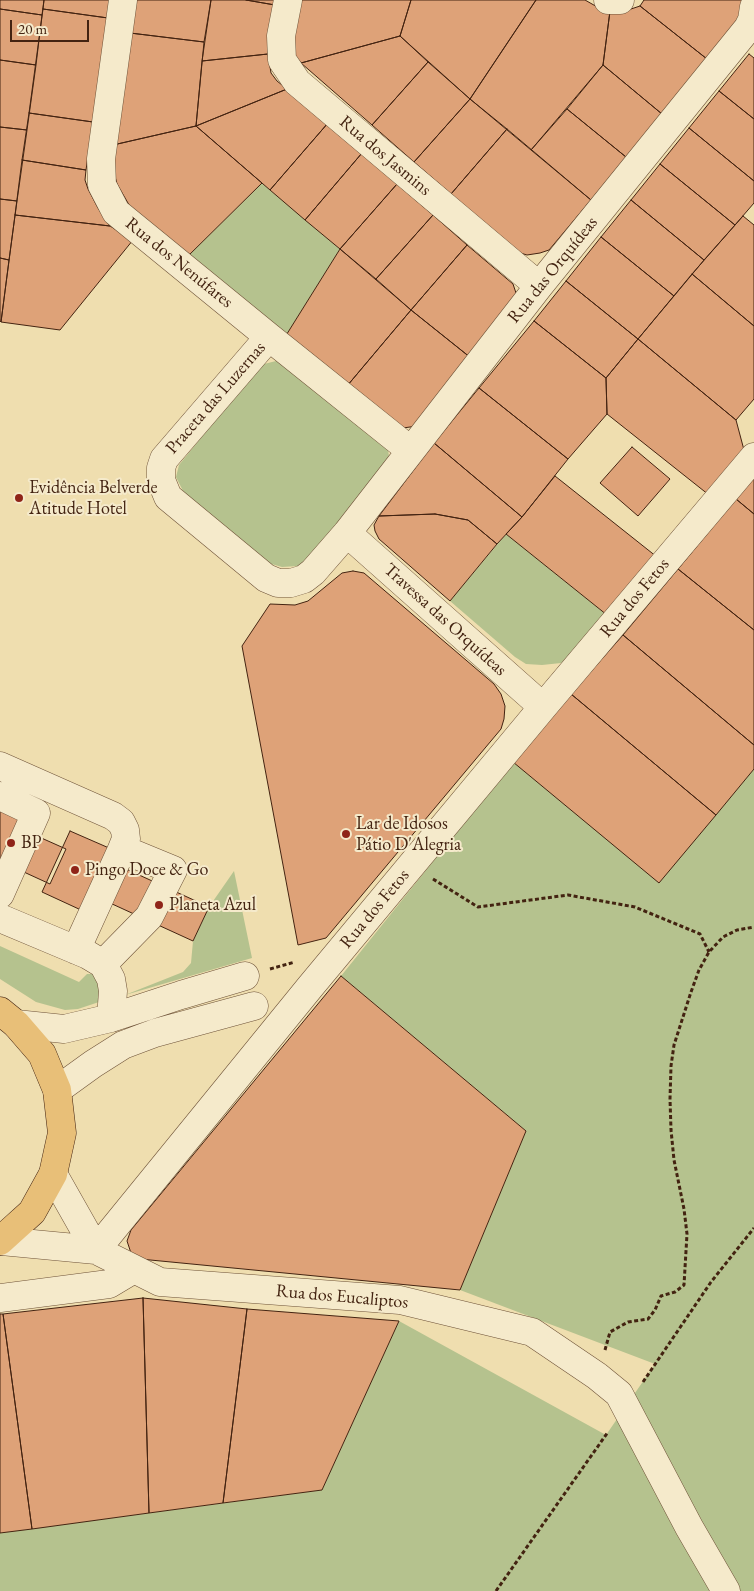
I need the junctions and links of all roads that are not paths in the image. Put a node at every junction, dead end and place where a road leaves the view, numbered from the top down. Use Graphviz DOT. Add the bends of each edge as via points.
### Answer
graph roads {
  1 [pos="123,0"];
  2 [pos="288,0"];
  3 [pos="608,0"];
  4 [pos="620,0"];
  5 [pos="754,7"];
  6 [pos="539,286"];
  7 [pos="268,337"];
  8 [pos="410,450"];
  9 [pos="754,457"];
  10 [pos="347,532"];
  11 [pos="543,707"];
  12 [pos="0,766"];
  13 [pos="0,796"];
  14 [pos="122,848"];
  15 [pos="0,894"];
  16 [pos="0,918"];
  17 [pos="76,950"];
  18 [pos="103,964"];
  19 [pos="245,976"];
  20 [pos="254,1006"];
  21 [pos="8,1018"];
  22 [pos="111,1018"];
  23 [pos="57,1090"];
  24 [pos="53,1174"];
  25 [pos="1,1241"];
  26 [pos="96,1250"];
  27 [pos="134,1269"];
  28 [pos="0,1298"];
  29 [pos="726,1591"];
  1 -- 7 [label="street, Rua dos Nenúfares" via="101,159 102,186 116,212"];
  2 -- 6 [label="street, Rua dos Jasmins" via="281,36 282,60 297,82"];
  3 -- 4 [label="street"];
  5 -- 6 [label="street, Rua das Orquídeas" via="748,28"];
  6 -- 8 [label="street, Rua das Orquídeas"];
  7 -- 8 [label="street, Rua dos Nenúfares"];
  7 -- 10 [label="street, Praceta das Luzernas" via="164,459 161,468 163,489 175,504 266,578 278,583 304,579"];
  8 -- 10 [label="street, Rua das Orquídeas"];
  9 -- 11 [label="street, Rua dos Fetos"];
  10 -- 11 [label="street, Travessa das Orquídeas"];
  11 -- 26 [label="street, Rua dos Fetos"];
  12 -- 14 [label="street" via="113,816 125,830"];
  13 -- 15 [label="street" via="36,813"];
  14 -- 17 [label="street"];
  14 -- 18 [label="street" via="172,870 150,917"];
  16 -- 17 [label="street"];
  17 -- 18 [label="street"];
  18 -- 22 [label="street" via="112,985"];
  19 -- 22 [label="street"];
  20 -- 23 [label="street" via="124,1045"];
  21 -- 22 [label="street" via="64,1029"];
  21 -- 23 [label="main road" via="42,1054"];
  23 -- 24 [label="main road" via="62,1133"];
  24 -- 25 [label="main road" via="32,1212"];
  24 -- 26 [label="street"];
  25 -- 26 [label="street"];
  26 -- 27 [label="street, Rua dos Eucaliptos"];
  27 -- 28 [label="street" via="109,1284"];
  27 -- 29 [label="street, Rua dos Eucaliptos" via="160,1282 400,1300 532,1332 597,1376 623,1401"];
}
